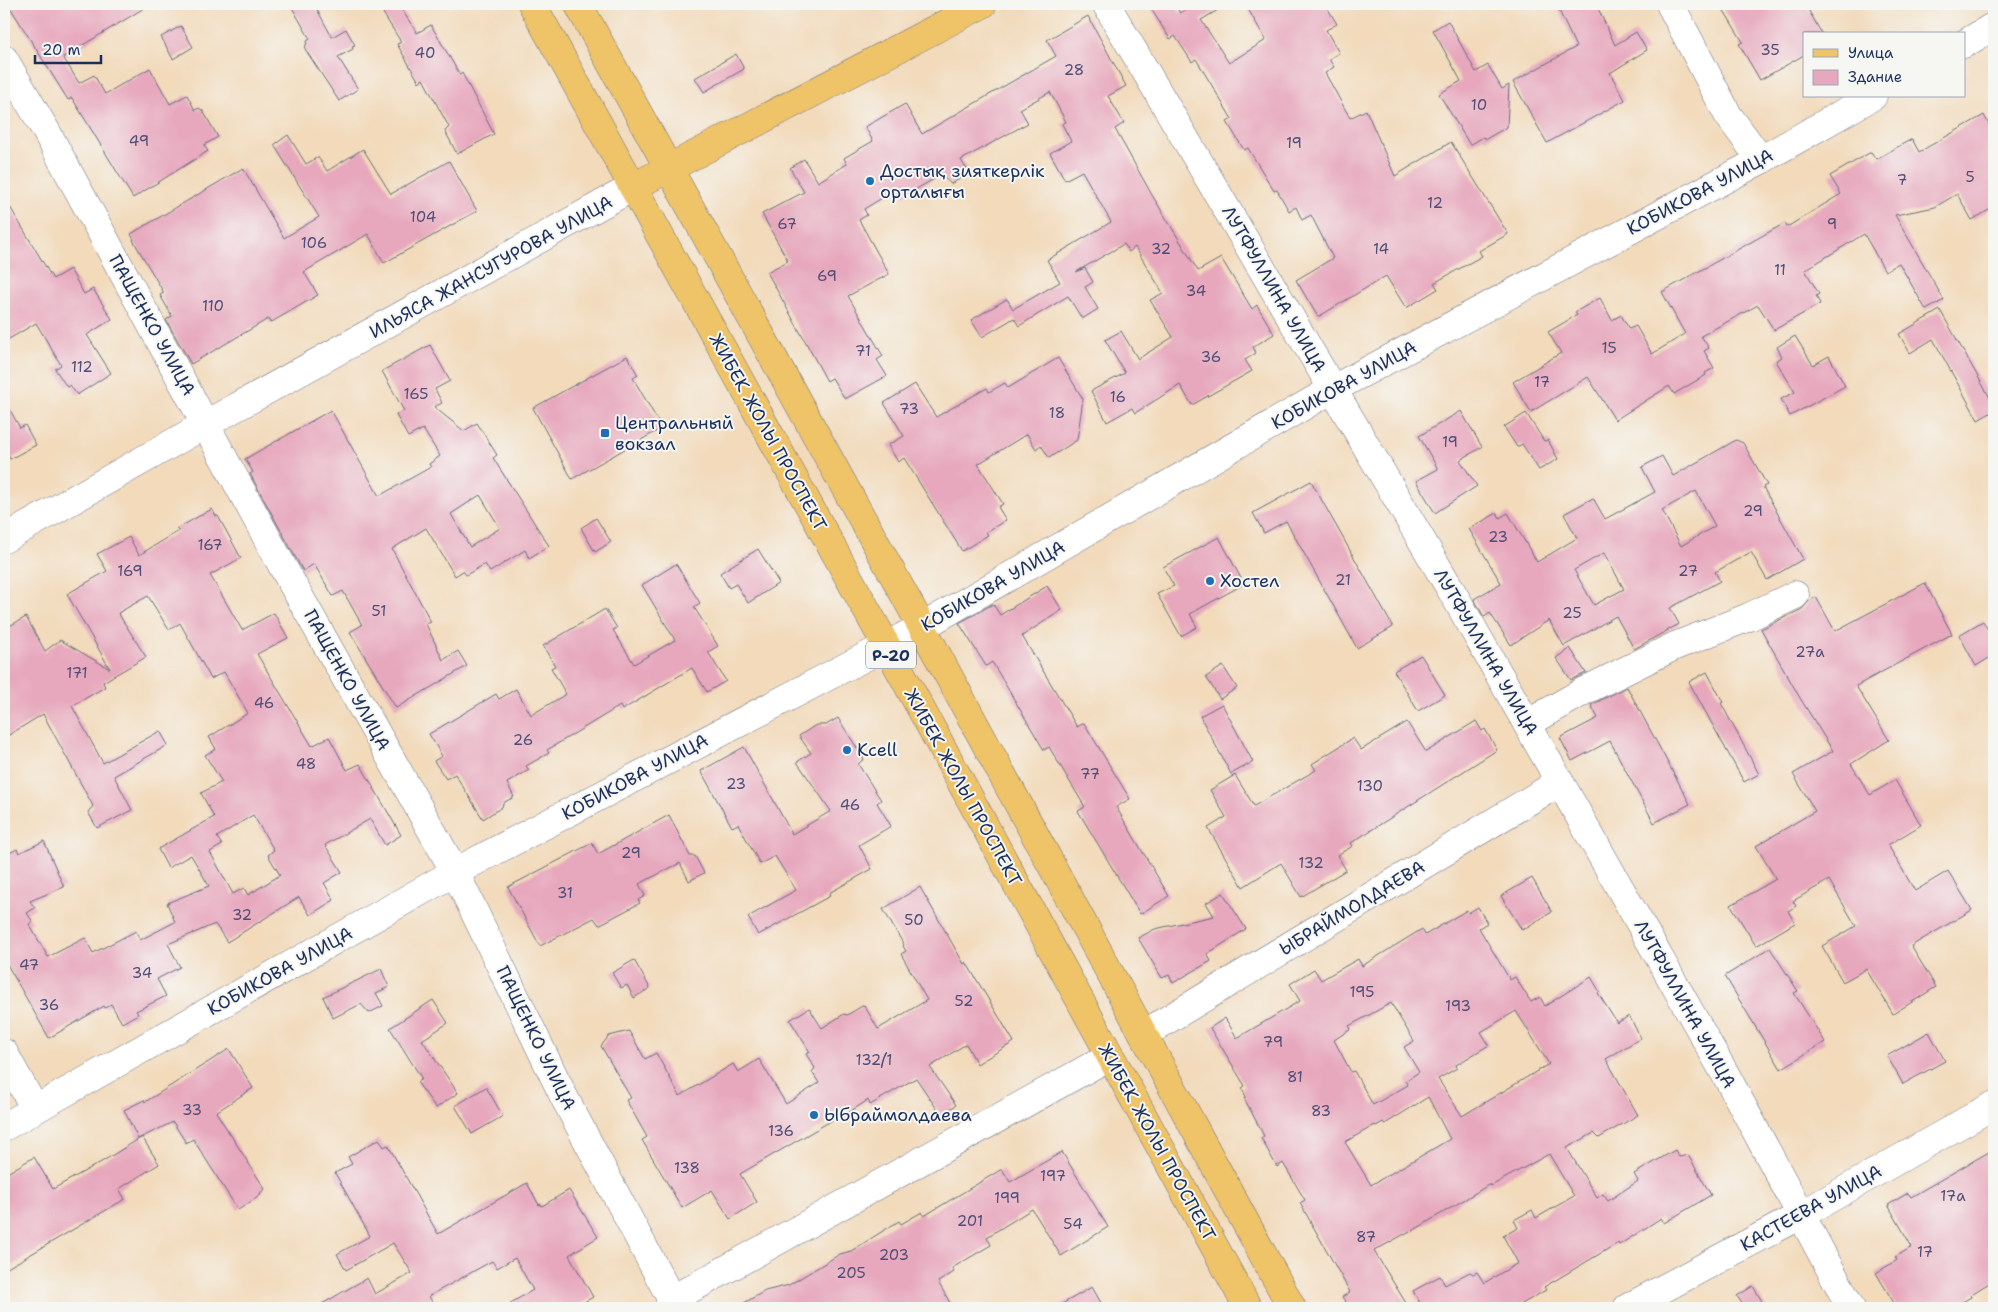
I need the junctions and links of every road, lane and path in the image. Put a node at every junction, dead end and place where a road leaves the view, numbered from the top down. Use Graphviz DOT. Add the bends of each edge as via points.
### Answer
graph roads {
  1 [pos="532,4"];
  2 [pos="578,4"];
  3 [pos="983,4"];
  4 [pos="1106,4"];
  5 [pos="1670,4"];
  6 [pos="1994,26"];
  7 [pos="1966,43"];
  8 [pos="4,59"];
  9 [pos="1869,98"];
  10 [pos="1761,160"];
  11 [pos="669,168"];
  12 [pos="634,187"];
  13 [pos="1333,389"];
  14 [pos="206,424"];
  15 [pos="4,539"];
  16 [pos="1795,595"];
  17 [pos="922,627"];
  18 [pos="886,645"];
  19 [pos="1527,724"];
  20 [pos="1560,782"];
  21 [pos="455,872"];
  22 [pos="1144,1034"];
  23 [pos="4,1053"];
  24 [pos="1110,1056"];
  25 [pos="1994,1105"];
  26 [pos="35,1109"];
  27 [pos="4,1127"];
  28 [pos="1801,1215"];
  29 [pos="672,1306"];
  30 [pos="1248,1308"];
  31 [pos="1292,1308"];
  32 [pos="1626,1308"];
  33 [pos="1851,1308"];
  1 -- 12 [label="main road, ЖИБЕК ЖОЛЫ ПРОСПЕКТ / Р-20"];
  2 -- 11 [label="main road"];
  3 -- 11 [label="main road, ИЛЬЯСА ЖАНСУГУРОВА УЛИЦА"];
  4 -- 13 [label="street, ЛУТФУЛЛИНА УЛИЦА"];
  5 -- 10 [label="street" via="1728,115"];
  6 -- 7 [label="street"];
  8 -- 14 [label="street, ПАЩЕНКО УЛИЦА"];
  9 -- 10 [label="street, КОБИКОВА УЛИЦА"];
  10 -- 13 [label="street, КОБИКОВА УЛИЦА"];
  11 -- 12 [label="main road, ИЛЬЯСА ЖАНСУГУРОВА УЛИЦА"];
  11 -- 17 [label="main road"];
  12 -- 14 [label="street, ИЛЬЯСА ЖАНСУГУРОВА УЛИЦА"];
  12 -- 18 [label="main road, ЖИБЕК ЖОЛЫ ПРОСПЕКТ / Р-20"];
  13 -- 17 [label="street, КОБИКОВА УЛИЦА"];
  13 -- 19 [label="street, ЛУТФУЛЛИНА УЛИЦА"];
  14 -- 15 [label="street, ИЛЬЯСА ЖАНСУГУРОВА УЛИЦА"];
  14 -- 21 [label="street, ПАЩЕНКО УЛИЦА"];
  16 -- 19 [label="street" via="1675,646 1584,691"];
  17 -- 18 [label="street, КОБИКОВА УЛИЦА"];
  17 -- 22 [label="main road"];
  18 -- 21 [label="street, КОБИКОВА УЛИЦА"];
  18 -- 24 [label="main road, ЖИБЕК ЖОЛЫ ПРОСПЕКТ / Р-20"];
  19 -- 20 [label="street, ЛУТФУЛЛИНА УЛИЦА"];
  20 -- 22 [label="street, ЫБРАЙМОЛДАЕВА"];
  20 -- 28 [label="street, ЛУТФУЛЛИНА УЛИЦА"];
  21 -- 26 [label="street, КОБИКОВА УЛИЦА"];
  21 -- 29 [label="street, ПАЩЕНКО УЛИЦА" via="564,1097"];
  22 -- 31 [label="main road"];
  23 -- 26 [label="street"];
  24 -- 29 [label="street"];
  24 -- 30 [label="main road, ЖИБЕК ЖОЛЫ ПРОСПЕКТ / Р-20"];
  25 -- 28 [label="street, КАСТЕЕВА УЛИЦА"];
  26 -- 27 [label="street, КОБИКОВА УЛИЦА"];
  28 -- 32 [label="street, КАСТЕЕВА УЛИЦА"];
  28 -- 33 [label="street, ЛУТФУЛЛИНА УЛИЦА"];
}
